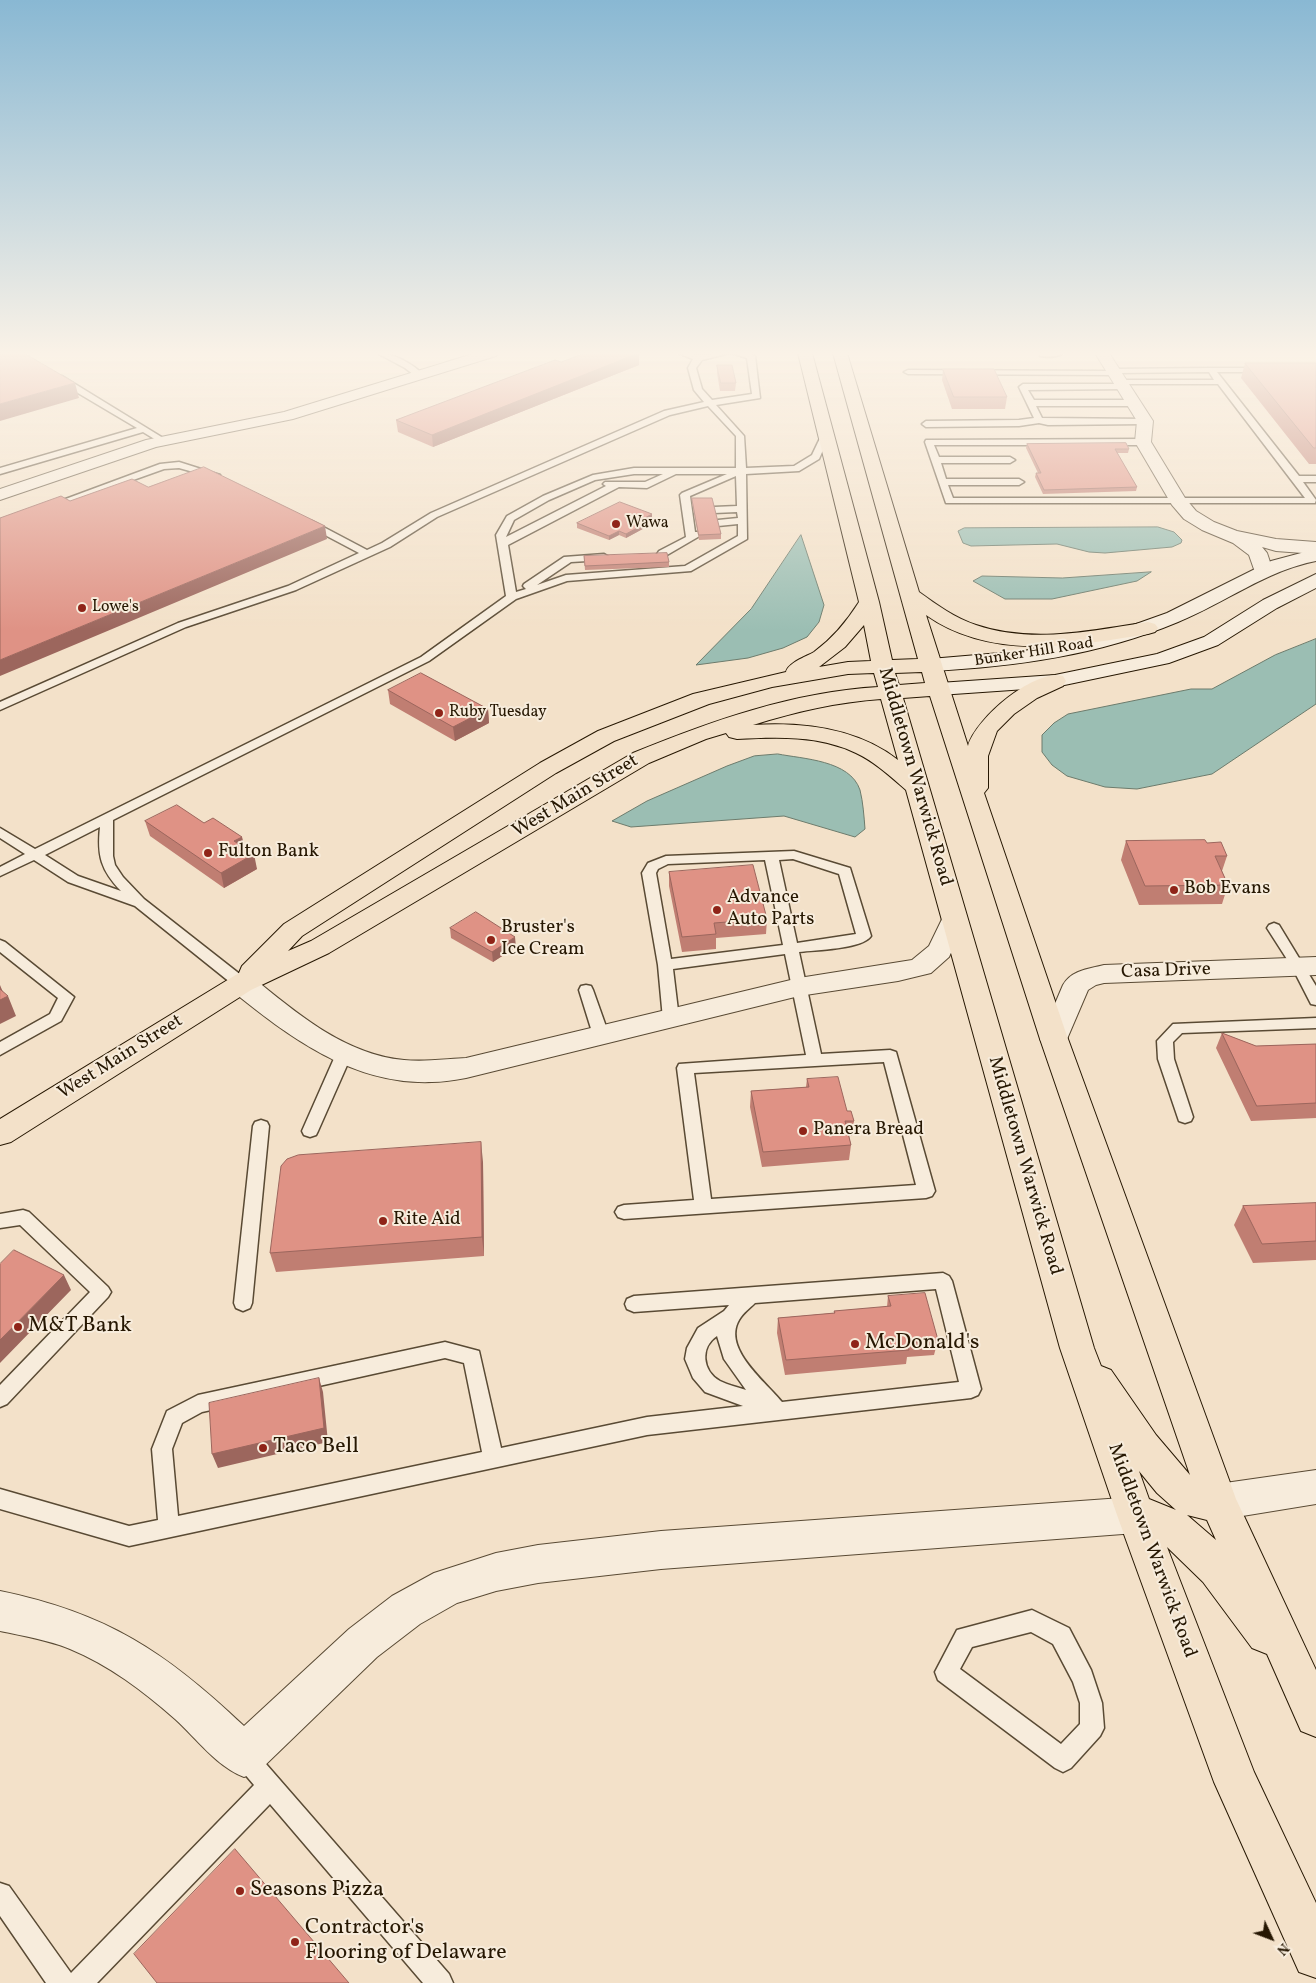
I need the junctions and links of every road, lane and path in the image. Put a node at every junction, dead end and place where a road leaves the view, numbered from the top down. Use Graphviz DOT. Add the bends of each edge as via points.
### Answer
graph roads {
  1 [pos="87,446"];
  2 [pos="147,446"];
  3 [pos="593,446"];
  4 [pos="740,446"];
  5 [pos="821,446"];
  6 [pos="829,446"];
  7 [pos="867,446"];
  8 [pos="930,446"];
  9 [pos="1003,446"];
  10 [pos="1145,446"];
  11 [pos="1270,446"];
  12 [pos="935,460"];
  13 [pos="0,471"];
  14 [pos="676,471"];
  15 [pos="1014,471"];
  16 [pos="741,472"];
  17 [pos="593,478"];
  18 [pos="1296,479"];
  19 [pos="1316,479"];
  20 [pos="226,480"];
  21 [pos="942,482"];
  22 [pos="618,484"];
  23 [pos="0,495"];
  24 [pos="1027,501"];
  25 [pos="1178,501"];
  26 [pos="742,509"];
  27 [pos="714,510"];
  28 [pos="37,512"];
  29 [pos="298,518"];
  30 [pos="742,526"];
  31 [pos="719,528"];
  32 [pos="1223,532"];
  33 [pos="503,543"];
  34 [pos="679,544"];
  35 [pos="1316,548"];
  36 [pos="368,554"];
  37 [pos="647,555"];
  38 [pos="1316,555"];
  39 [pos="710,556"];
  40 [pos="661,562"];
  41 [pos="612,563"];
  42 [pos="1263,571"];
  43 [pos="1316,580"];
  44 [pos="911,596"];
  45 [pos="512,597"];
  46 [pos="869,602"];
  47 [pos="1148,628"];
  48 [pos="930,665"];
  49 [pos="883,667"];
  50 [pos="771,681"];
  51 [pos="1055,681"];
  52 [pos="939,689"];
  53 [pos="890,692"];
  54 [pos="0,706"];
  55 [pos="698,734"];
  56 [pos="916,786"];
  57 [pos="975,802"];
  58 [pos="107,819"];
  59 [pos="0,832"];
  60 [pos="34,855"];
  61 [pos="771,856"];
  62 [pos="0,872"];
  63 [pos="140,903"];
  64 [pos="954,919"];
  65 [pos="1274,928"];
  66 [pos="0,944"];
  67 [pos="790,947"];
  68 [pos="665,965"];
  69 [pos="1307,967"];
  70 [pos="241,983"];
  71 [pos="799,987"];
  72 [pos="586,990"];
  73 [pos="1316,1000"];
  74 [pos="670,1019"];
  75 [pos="1316,1023"];
  76 [pos="602,1035"];
  77 [pos="1054,1040"];
  78 [pos="0,1049"];
  79 [pos="344,1054"];
  80 [pos="815,1061"];
  81 [pos="1185,1117"];
  82 [pos="261,1126"];
  83 [pos="310,1132"];
  84 [pos="0,1134"];
  85 [pos="703,1206"];
  86 [pos="624,1212"];
  87 [pos="0,1221"];
  88 [pos="750,1296"];
  89 [pos="244,1303"];
  90 [pos="634,1304"];
  91 [pos="730,1317"];
  92 [pos="1077,1348"];
  93 [pos="0,1398"];
  94 [pos="778,1411"];
  95 [pos="493,1459"];
  96 [pos="1316,1487"];
  97 [pos="0,1499"];
  98 [pos="1218,1502"];
  99 [pos="1136,1515"];
  100 [pos="168,1529"];
  101 [pos="0,1611"];
  102 [pos="965,1638"];
  103 [pos="1297,1675"];
  104 [pos="1316,1716"];
  105 [pos="244,1756"];
  106 [pos="270,1786"];
  107 [pos="0,1896"];
  108 [pos="1316,1956"];
  109 [pos="62,1983"];
  110 [pos="79,1983"];
  111 [pos="440,1983"];
  1 -- 13 [label="lane"];
  2 -- 23 [label="street"];
  3 -- 36 [label="lane" via="434,515"];
  4 -- 16 [label="lane"];
  5 -- 16 [label="lane" via="816,457 796,469"];
  6 -- 46 [label="main road, Middletown Warwick Road"];
  7 -- 44 [label="main road"];
  8 -- 12 [label="lane"];
  9 -- 15 [label="lane"];
  10 -- 25 [label="street"];
  11 -- 18 [label="lane"];
  12 -- 15 [label="lane"];
  12 -- 21 [label="lane"];
  14 -- 16 [label="lane"];
  14 -- 17 [label="lane" via="634,471"];
  14 -- 22 [label="lane" via="647,485"];
  15 -- 21 [label="lane"];
  15 -- 24 [label="lane"];
  16 -- 26 [label="lane"];
  16 -- 34 [label="lane" via="685,495 694,530"];
  17 -- 22 [label="lane"];
  17 -- 33 [label="lane" via="510,518 501,535"];
  18 -- 19 [label="lane"];
  18 -- 25 [label="lane" via="1312,501"];
  20 -- 28 [label="lane" via="179,465 163,466"];
  21 -- 24 [label="lane" via="949,502"];
  22 -- 33 [label="lane"];
  24 -- 25 [label="lane"];
  25 -- 32 [label="street" via="1190,515"];
  26 -- 27 [label="lane"];
  26 -- 30 [label="lane"];
  29 -- 36 [label="lane"];
  30 -- 31 [label="lane"];
  30 -- 39 [label="lane" via="743,537"];
  32 -- 35 [label="street" via="1276,545"];
  32 -- 42 [label="street" via="1258,552"];
  33 -- 45 [label="lane"];
  34 -- 39 [label="lane"];
  34 -- 40 [label="lane"];
  36 -- 54 [label="lane" via="292,588 182,625"];
  37 -- 40 [label="lane"];
  38 -- 42 [label="street, Bunker Hill Road" via="1284,562"];
  39 -- 40 [label="lane" via="687,569"];
  40 -- 41 [label="lane" via="642,570"];
  41 -- 45 [label="lane"];
  41 -- 45 [label="lane" via="568,558"];
  42 -- 47 [label="street, Bunker Hill Road"];
  43 -- 51 [label="street, Bunker Hill Road" via="1190,650 1128,667"];
  44 -- 47 [label="main road" via="951,623 1007,640 1064,640"];
  44 -- 48 [label="main road"];
  45 -- 58 [label="lane" via="425,659"];
  46 -- 49 [label="main road, Middletown Warwick Road"];
  46 -- 50 [label="main road" via="846,636 832,649"];
  47 -- 48 [label="street, Bunker Hill Road" via="1072,650"];
  48 -- 49 [label="main road, Bunker Hill Road"];
  48 -- 52 [label="main road"];
  49 -- 50 [label="main road, West Main Street" via="848,668"];
  49 -- 53 [label="main road, Middletown Warwick Road"];
  50 -- 70 [label="main road, West Main Street" via="668,710 583,747 293,930"];
  51 -- 52 [label="street, Bunker Hill Road"];
  51 -- 57 [label="main road" via="1018,700 991,722 977,756"];
  52 -- 53 [label="main road, West Main Street"];
  52 -- 57 [label="main road"];
  53 -- 55 [label="main road, West Main Street" via="793,706"];
  53 -- 56 [label="main road, Middletown Warwick Road"];
  55 -- 56 [label="main road" via="762,730 828,735 878,756"];
  55 -- 70 [label="main road, West Main Street" via="614,773 320,947"];
  56 -- 64 [label="main road, Middletown Warwick Road"];
  57 -- 77 [label="main road"];
  58 -- 60 [label="lane"];
  58 -- 63 [label="lane" via="104,848 110,873"];
  59 -- 60 [label="lane"];
  60 -- 62 [label="lane"];
  60 -- 63 [label="lane" via="73,880"];
  61 -- 67 [label="lane"];
  61 -- 67 [label="lane" via="794,855 845,871 864,936 856,940"];
  61 -- 68 [label="lane" via="666,860 653,866 649,873"];
  63 -- 70 [label="lane"];
  64 -- 71 [label="street" via="940,950 921,967"];
  64 -- 92 [label="main road, Middletown Warwick Road"];
  65 -- 69 [label="lane"];
  66 -- 78 [label="lane" via="66,997 56,1017"];
  67 -- 68 [label="lane"];
  67 -- 71 [label="lane"];
  68 -- 74 [label="lane"];
  69 -- 73 [label="lane"];
  69 -- 77 [label="street, Casa Drive" via="1104,974 1087,978 1077,985"];
  70 -- 79 [label="street" via="316,1041"];
  70 -- 84 [label="main road, West Main Street"];
  71 -- 74 [label="street"];
  71 -- 80 [label="lane"];
  72 -- 76 [label="lane"];
  74 -- 76 [label="street"];
  75 -- 81 [label="lane" via="1178,1028 1165,1041 1166,1059"];
  76 -- 79 [label="street" via="466,1068 431,1072 391,1068"];
  77 -- 98 [label="main road"];
  79 -- 83 [label="lane"];
  80 -- 85 [label="lane" via="685,1068"];
  80 -- 85 [label="lane" via="890,1056 926,1191"];
  82 -- 89 [label="lane"];
  85 -- 86 [label="lane"];
  87 -- 93 [label="lane" via="23,1217 102,1292"];
  88 -- 90 [label="lane"];
  88 -- 91 [label="lane"];
  88 -- 94 [label="lane" via="943,1281 971,1389"];
  91 -- 94 [label="lane" via="726,1339 733,1358"];
  91 -- 94 [label="lane" via="705,1334 696,1348 695,1359 700,1372 712,1386"];
  92 -- 98 [label="main road" via="1156,1464 1180,1491 1196,1502"];
  92 -- 99 [label="main road, Middletown Warwick Road"];
  94 -- 95 [label="lane" via="647,1426"];
  95 -- 100 [label="lane"];
  95 -- 100 [label="lane" via="472,1357 445,1350 198,1404 174,1418 162,1449"];
  96 -- 98 [label="street"];
  97 -- 100 [label="lane" via="129,1536"];
  98 -- 103 [label="main road"];
  99 -- 103 [label="main road" via="1157,1520 1187,1538 1214,1566"];
  99 -- 105 [label="street" via="662,1550 496,1572 448,1587 406,1610 363,1643"];
  99 -- 108 [label="main road, Middletown Warwick Road" via="1236,1782"];
  101 -- 105 [label="street" via="72,1629 117,1650 146,1668 192,1706"];
  102 -- 102 [label="lane" via="946,1672 1063,1760 1092,1728 1092,1719 1084,1678 1061,1636 1032,1621"];
  103 -- 104 [label="main road"];
  105 -- 106 [label="lane"];
  106 -- 110 [label="lane"];
  106 -- 111 [label="lane"];
  107 -- 109 [label="lane"];
}
